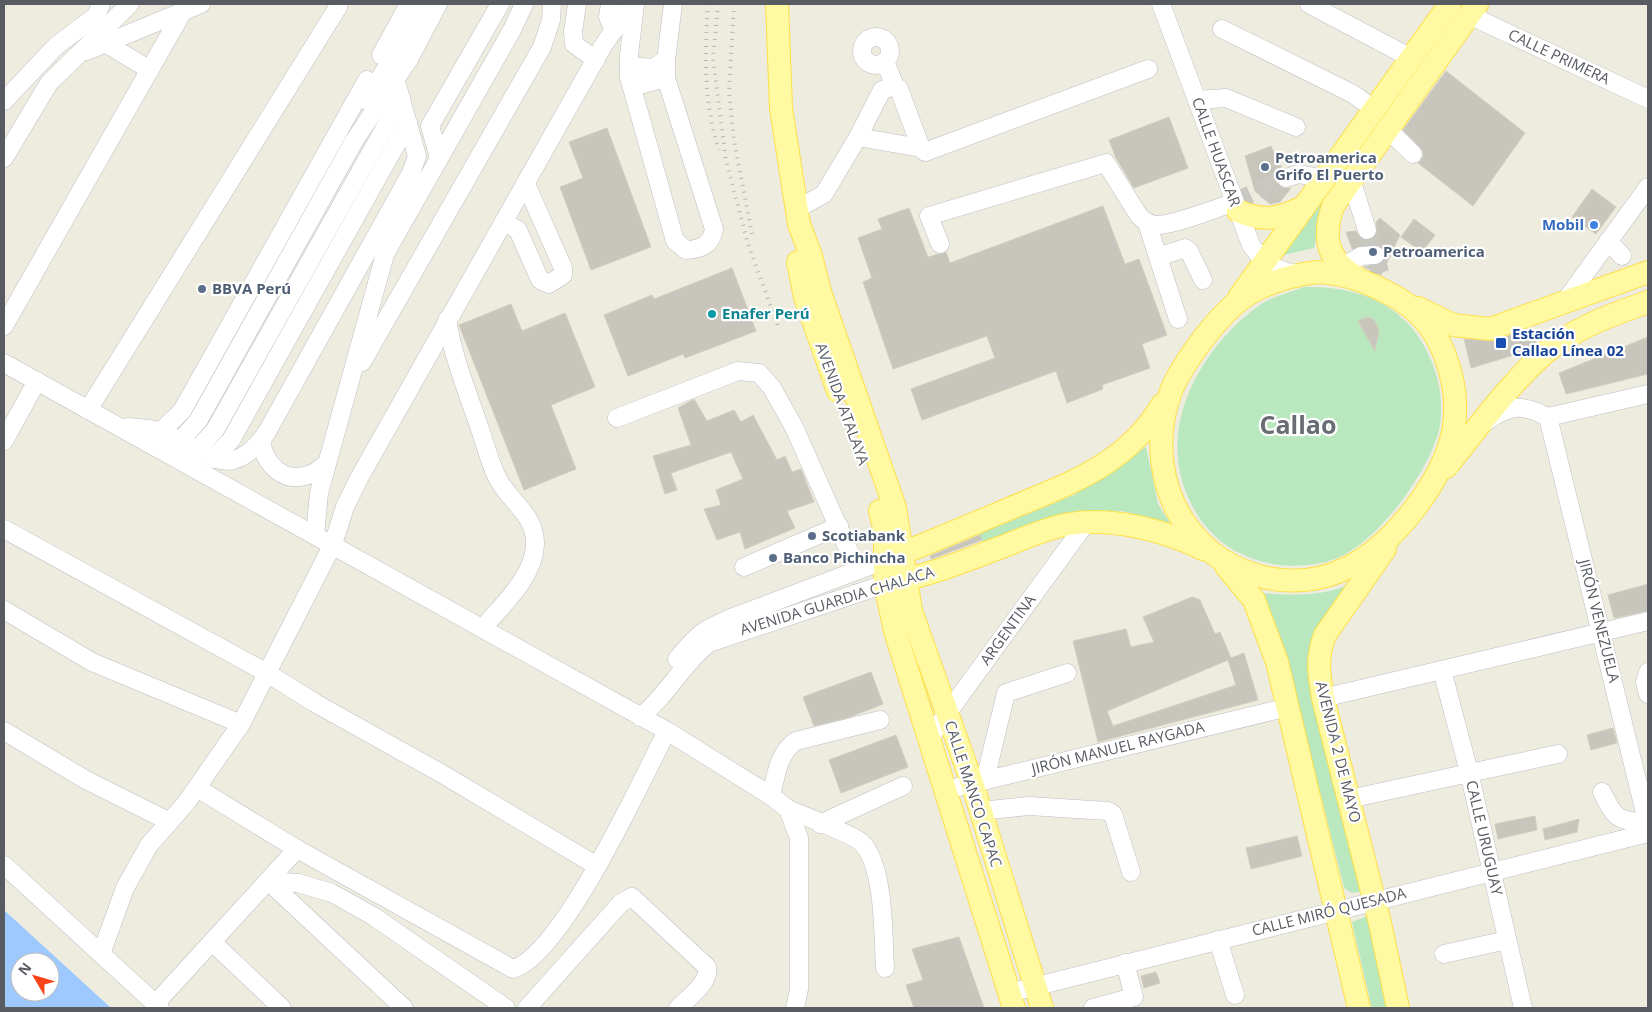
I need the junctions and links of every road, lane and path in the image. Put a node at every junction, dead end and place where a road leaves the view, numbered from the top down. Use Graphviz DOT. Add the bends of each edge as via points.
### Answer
graph roads {
  1 [pos="102,4"];
  2 [pos="130,4"];
  3 [pos="201,4"];
  4 [pos="337,4"];
  5 [pos="500,4"];
  6 [pos="512,4"];
  7 [pos="524,4"];
  8 [pos="538,4"];
  9 [pos="551,4"];
  10 [pos="577,4"];
  11 [pos="610,4"];
  12 [pos="630,4"];
  13 [pos="635,4"];
  14 [pos="674,4"];
  15 [pos="777,4"];
  16 [pos="1161,4"];
  17 [pos="1309,4"];
  18 [pos="1450,4"];
  19 [pos="427,6"];
  20 [pos="1473,9"];
  21 [pos="182,13"];
  22 [pos="1222,29"];
  23 [pos="614,30"];
  24 [pos="105,43"];
  25 [pos="388,54"];
  26 [pos="77,55"];
  27 [pos="1411,58"];
  28 [pos="596,60"];
  29 [pos="666,60"];
  30 [pos="880,64"];
  31 [pos="629,66"];
  32 [pos="1148,69"];
  33 [pos="150,70"];
  34 [pos="666,78"];
  35 [pos="632,87"];
  36 [pos="888,88"];
  37 [pos="1648,99"];
  38 [pos="1197,100"];
  39 [pos="4,101"];
  40 [pos="403,106"];
  41 [pos="1374,109"];
  42 [pos="1296,127"];
  43 [pos="1387,129"];
  44 [pos="858,137"];
  45 [pos="435,140"];
  46 [pos="921,148"];
  47 [pos="1413,154"];
  48 [pos="4,158"];
  49 [pos="440,158"];
  50 [pos="1286,178"];
  51 [pos="1324,179"];
  52 [pos="1351,179"];
  53 [pos="526,184"];
  54 [pos="1648,187"];
  55 [pos="1236,206"];
  56 [pos="1304,206"];
  57 [pos="798,216"];
  58 [pos="543,220"];
  59 [pos="1147,223"];
  60 [pos="511,226"];
  61 [pos="1367,230"];
  62 [pos="1608,241"];
  63 [pos="940,244"];
  64 [pos="1375,255"];
  65 [pos="1622,256"];
  66 [pos="1158,257"];
  67 [pos="1264,262"];
  68 [pos="1342,268"];
  69 [pos="1648,272"];
  70 [pos="1299,274"];
  71 [pos="1203,280"];
  72 [pos="1385,288"];
  73 [pos="375,293"];
  74 [pos="1648,302"];
  75 [pos="1563,304"];
  76 [pos="1232,307"];
  77 [pos="1178,319"];
  78 [pos="448,320"];
  79 [pos="4,326"];
  80 [pos="361,342"];
  81 [pos="4,363"];
  82 [pos="37,381"];
  83 [pos="349,384"];
  84 [pos="1171,389"];
  85 [pos="1648,394"];
  86 [pos="88,410"];
  87 [pos="1548,417"];
  88 [pos="617,418"];
  89 [pos="118,425"];
  90 [pos="1481,425"];
  91 [pos="261,440"];
  92 [pos="4,441"];
  93 [pos="192,448"];
  94 [pos="327,463"];
  95 [pos="1424,493"];
  96 [pos="1406,518"];
  97 [pos="1086,523"];
  98 [pos="839,526"];
  99 [pos="4,529"];
  100 [pos="315,535"];
  101 [pos="333,544"];
  102 [pos="1214,554"];
  103 [pos="894,556"];
  104 [pos="744,567"];
  105 [pos="857,569"];
  106 [pos="895,582"];
  107 [pos="807,589"];
  108 [pos="814,607"];
  109 [pos="4,610"];
  110 [pos="1648,621"];
  111 [pos="734,626"];
  112 [pos="483,628"];
  113 [pos="1602,631"];
  114 [pos="1442,670"];
  115 [pos="1648,672"];
  116 [pos="267,673"];
  117 [pos="1067,673"];
  118 [pos="1648,694"];
  119 [pos="1323,698"];
  120 [pos="1289,707"];
  121 [pos="946,714"];
  122 [pos="640,717"];
  123 [pos="880,720"];
  124 [pos="241,724"];
  125 [pos="4,731"];
  126 [pos="667,731"];
  127 [pos="930,737"];
  128 [pos="1558,754"];
  129 [pos="1469,772"];
  130 [pos="978,782"];
  131 [pos="903,786"];
  132 [pos="197,788"];
  133 [pos="946,790"];
  134 [pos="1602,792"];
  135 [pos="772,796"];
  136 [pos="1349,799"];
  137 [pos="788,809"];
  138 [pos="980,811"];
  139 [pos="168,821"];
  140 [pos="820,824"];
  141 [pos="1648,825"];
  142 [pos="1648,833"];
  143 [pos="297,849"];
  144 [pos="4,865"];
  145 [pos="597,866"];
  146 [pos="1131,872"];
  147 [pos="1492,873"];
  148 [pos="268,881"];
  149 [pos="1374,901"];
  150 [pos="1335,910"];
  151 [pos="1218,940"];
  152 [pos="1507,940"];
  153 [pos="212,942"];
  154 [pos="101,954"];
  155 [pos="1444,954"];
  156 [pos="1125,963"];
  157 [pos="885,968"];
  158 [pos="1034,986"];
  159 [pos="1235,996"];
  160 [pos="1012,1001"];
  161 [pos="158,1006"];
  162 [pos="282,1008"];
  163 [pos="404,1008"];
  164 [pos="506,1008"];
  165 [pos="527,1008"];
  166 [pos="678,1008"];
  167 [pos="795,1008"];
  168 [pos="1042,1008"];
  169 [pos="1093,1008"];
  170 [pos="1358,1008"];
  171 [pos="1398,1008"];
  172 [pos="1523,1008"];
  1 -- 39 [label="street" via="96,16 56,46"];
  2 -- 26 [label="street"];
  3 -- 21 [label="street"];
  4 -- 86 [label="street"];
  5 -- 45 [label="street" via="430,126"];
  6 -- 45 [label="street"];
  7 -- 49 [label="street"];
  8 -- 73 [label="street"];
  9 -- 80 [label="street"];
  9 -- 83 [label="street" via="551,20 542,47"];
  10 -- 28 [label="street" via="572,39 578,48"];
  11 -- 23 [label="street" via="608,16"];
  12 -- 23 [label="street"];
  13 -- 31 [label="street"];
  14 -- 29 [label="street"];
  15 -- 57 [label="main road, AVENIDA ATALAYA" via="781,108"];
  16 -- 38 [label="street, CALLE HUASCAR"];
  17 -- 27 [label="street"];
  18 -- 27 [label="main road"];
  19 -- 25 [label="street"];
  19 -- 40 [label="street"];
  20 -- 37 [label="street, CALLE PRIMERA"];
  20 -- 43 [label="main road"];
  21 -- 24 [label="street"];
  21 -- 33 [label="street"];
  22 -- 41 [label="street" via="1353,94"];
  23 -- 28 [label="street"];
  24 -- 26 [label="street"];
  24 -- 33 [label="street"];
  25 -- 40 [label="street"];
  25 -- 93 [label="street" via="182,411"];
  26 -- 48 [label="street" via="49,83"];
  27 -- 41 [label="main road"];
  28 -- 53 [label="street"];
  29 -- 31 [label="street" via="653,68"];
  29 -- 34 [label="street"];
  30 -- 36 [label="street"];
  31 -- 35 [label="street"];
  32 -- 46 [label="street" via="930,152"];
  33 -- 79 [label="street"];
  34 -- 35 [label="street"];
  34 -- 35 [label="street" via="714,229 712,239 701,249 686,250 675,241"];
  36 -- 44 [label="street"];
  36 -- 46 [label="street" via="899,89"];
  38 -- 42 [label="street" via="1226,98"];
  38 -- 55 [label="street, CALLE HUASCAR"];
  40 -- 91 [label="street" via="417,156 411,173"];
  40 -- 93 [label="street" via="223,434"];
  40 -- 93 [label="street" via="354,141 198,421"];
  40 -- 93 [label="street" via="239,444"];
  41 -- 51 [label="main road"];
  43 -- 47 [label="street"];
  43 -- 52 [label="main road"];
  44 -- 46 [label="street"];
  44 -- 57 [label="street" via="824,194"];
  45 -- 49 [label="street"];
  49 -- 73 [label="street" via="386,254"];
  50 -- 51 [label="street" via="1299,174"];
  51 -- 56 [label="main road"];
  52 -- 61 [label="street"];
  52 -- 68 [label="main road" via="1333,206 1327,230 1328,249"];
  53 -- 58 [label="street"];
  53 -- 60 [label="street"];
  54 -- 62 [label="street"];
  55 -- 56 [label="main road" via="1248,216 1272,219 1284,217"];
  55 -- 59 [label="street" via="1157,225"];
  55 -- 67 [label="street, CALLE HUASCAR" via="1251,245"];
  56 -- 67 [label="main road"];
  57 -- 103 [label="main road, AVENIDA ATALAYA" via="820,292 895,508"];
  58 -- 60 [label="street"];
  58 -- 60 [label="street" via="563,268 560,279 549,284 540,280"];
  59 -- 63 [label="street" via="1139,216 1106,163 929,216"];
  59 -- 66 [label="street"];
  60 -- 78 [label="street"];
  62 -- 65 [label="street"];
  62 -- 75 [label="street"];
  64 -- 68 [label="street" via="1355,259"];
  66 -- 71 [label="street" via="1185,248"];
  66 -- 77 [label="street"];
  67 -- 70 [label="street, CALLE HUASCAR" via="1286,273"];
  67 -- 76 [label="main road"];
  68 -- 72 [label="main road"];
  69 -- 75 [label="main road"];
  70 -- 72 [label="main road" via="1332,272"];
  70 -- 76 [label="main road" via="1248,294"];
  72 -- 75 [label="main road" via="1448,323 1468,328 1490,329"];
  72 -- 95 [label="main road" via="1426,321 1448,362 1455,396 1448,450"];
  73 -- 80 [label="street"];
  74 -- 90 [label="main road" via="1611,315 1554,346 1521,378"];
  76 -- 84 [label="main road, AVENIDA GUARDIA CHALACA" via="1198,346"];
  78 -- 101 [label="street" via="358,480"];
  78 -- 112 [label="street" via="452,350 497,478 525,511 535,545 530,566 519,584"];
  80 -- 83 [label="street"];
  81 -- 82 [label="street"];
  82 -- 86 [label="street"];
  82 -- 92 [label="street"];
  83 -- 94 [label="street"];
  84 -- 102 [label="main road" via="1161,428 1160,449 1166,484 1182,520"];
  84 -- 103 [label="main road, AVENIDA GUARDIA CHALACA" via="1139,438 1084,477"];
  85 -- 87 [label="street"];
  86 -- 89 [label="street"];
  87 -- 90 [label="street" via="1514,407 1502,410"];
  87 -- 113 [label="street, JIRÓN VENEZUELA"];
  88 -- 98 [label="street" via="738,372 759,373 772,388 794,427"];
  89 -- 93 [label="street"];
  89 -- 100 [label="street"];
  90 -- 95 [label="main road"];
  91 -- 93 [label="street" via="245,456 231,461"];
  91 -- 94 [label="street" via="263,453 272,467 286,476 311,474"];
  94 -- 100 [label="street" via="318,493"];
  95 -- 96 [label="main road"];
  96 -- 102 [label="main road" via="1389,537 1355,563 1313,579 1275,580 1256,576"];
  96 -- 119 [label="main road, AVENIDA 2 DE MAYO" via="1325,636 1317,664"];
  97 -- 102 [label="main road, AVENIDA GUARDIA CHALACA" via="1126,526 1168,535"];
  97 -- 106 [label="main road, AVENIDA GUARDIA CHALACA" via="1047,529 936,572"];
  97 -- 121 [label="street, ARGENTINA"];
  98 -- 104 [label="street"];
  98 -- 105 [label="street"];
  99 -- 116 [label="street"];
  100 -- 101 [label="street"];
  101 -- 112 [label="street"];
  101 -- 116 [label="street"];
  102 -- 120 [label="main road" via="1254,600"];
  103 -- 105 [label="street, AVENIDA GUARDIA CHALACA"];
  103 -- 106 [label="main road, AVENIDA ATALAYA"];
  105 -- 107 [label="street, AVENIDA GUARDIA CHALACA"];
  106 -- 108 [label="street, AVENIDA GUARDIA CHALACA"];
  106 -- 121 [label="main road, CALLE MANCO CAPAC" via="911,611"];
  106 -- 127 [label="main road, CALLE MANCO CAPAC" via="895,631"];
  107 -- 108 [label="street"];
  107 -- 111 [label="street, AVENIDA GUARDIA CHALACA"];
  108 -- 111 [label="street, AVENIDA GUARDIA CHALACA"];
  109 -- 124 [label="street" via="92,662"];
  110 -- 113 [label="street"];
  111 -- 122 [label="street" via="697,652 658,701"];
  112 -- 122 [label="street"];
  113 -- 114 [label="street"];
  113 -- 141 [label="street, JIRÓN VENEZUELA"];
  114 -- 119 [label="street"];
  114 -- 129 [label="street, CALLE URUGUAY"];
  115 -- 118 [label="street" via="1645,682"];
  116 -- 124 [label="street"];
  116 -- 145 [label="street"];
  117 -- 130 [label="street" via="1006,693"];
  119 -- 136 [label="main road, AVENIDA 2 DE MAYO"];
  120 -- 130 [label="street, JIRÓN MANUEL RAYGADA"];
  120 -- 150 [label="main road"];
  121 -- 127 [label="street, ARGENTINA"];
  121 -- 130 [label="main road, CALLE MANCO CAPAC"];
  122 -- 126 [label="street"];
  123 -- 135 [label="street" via="796,741 786,747"];
  124 -- 132 [label="street"];
  125 -- 139 [label="street" via="86,780"];
  126 -- 135 [label="street"];
  126 -- 145 [label="street"];
  127 -- 133 [label="main road, CALLE MANCO CAPAC"];
  128 -- 129 [label="street"];
  129 -- 136 [label="street"];
  129 -- 147 [label="street, CALLE URUGUAY"];
  130 -- 133 [label="street, JIRÓN MANUEL RAYGADA"];
  130 -- 138 [label="main road, CALLE MANCO CAPAC"];
  131 -- 140 [label="street"];
  132 -- 139 [label="street"];
  132 -- 143 [label="street"];
  133 -- 160 [label="main road, CALLE MANCO CAPAC"];
  134 -- 141 [label="street" via="1611,810 1621,820"];
  135 -- 137 [label="street"];
  136 -- 149 [label="main road, AVENIDA 2 DE MAYO"];
  137 -- 140 [label="street"];
  137 -- 167 [label="street" via="799,838 799,989"];
  138 -- 146 [label="street" via="1028,806 1108,811 1113,814"];
  138 -- 158 [label="main road, CALLE MANCO CAPAC"];
  139 -- 154 [label="street" via="149,845 125,888"];
  140 -- 157 [label="street" via="860,841 870,855 878,884"];
  142 -- 147 [label="street, CALLE MIRÓ QUESADA"];
  143 -- 145 [label="street" via="513,968 535,957 573,908"];
  143 -- 148 [label="street"];
  144 -- 154 [label="street"];
  147 -- 149 [label="street, CALLE MIRÓ QUESADA"];
  147 -- 152 [label="street, CALLE URUGUAY"];
  148 -- 153 [label="street"];
  148 -- 163 [label="street"];
  148 -- 164 [label="street" via="298,883 332,894 373,916"];
  149 -- 150 [label="street, CALLE MIRÓ QUESADA"];
  149 -- 171 [label="main road, AVENIDA 2 DE MAYO"];
  150 -- 151 [label="street, CALLE MIRÓ QUESADA"];
  150 -- 170 [label="main road"];
  151 -- 156 [label="street, CALLE MIRÓ QUESADA"];
  151 -- 159 [label="street"];
  152 -- 155 [label="street"];
  152 -- 172 [label="street, CALLE URUGUAY"];
  153 -- 161 [label="street"];
  153 -- 162 [label="street"];
  154 -- 161 [label="street"];
  156 -- 158 [label="street, CALLE MIRÓ QUESADA"];
  156 -- 169 [label="street" via="1134,997"];
  158 -- 160 [label="street, CALLE MIRÓ QUESADA"];
  158 -- 168 [label="main road, CALLE MANCO CAPAC"];
  165 -- 166 [label="street" via="621,903 632,897 707,967 704,981"];
}
